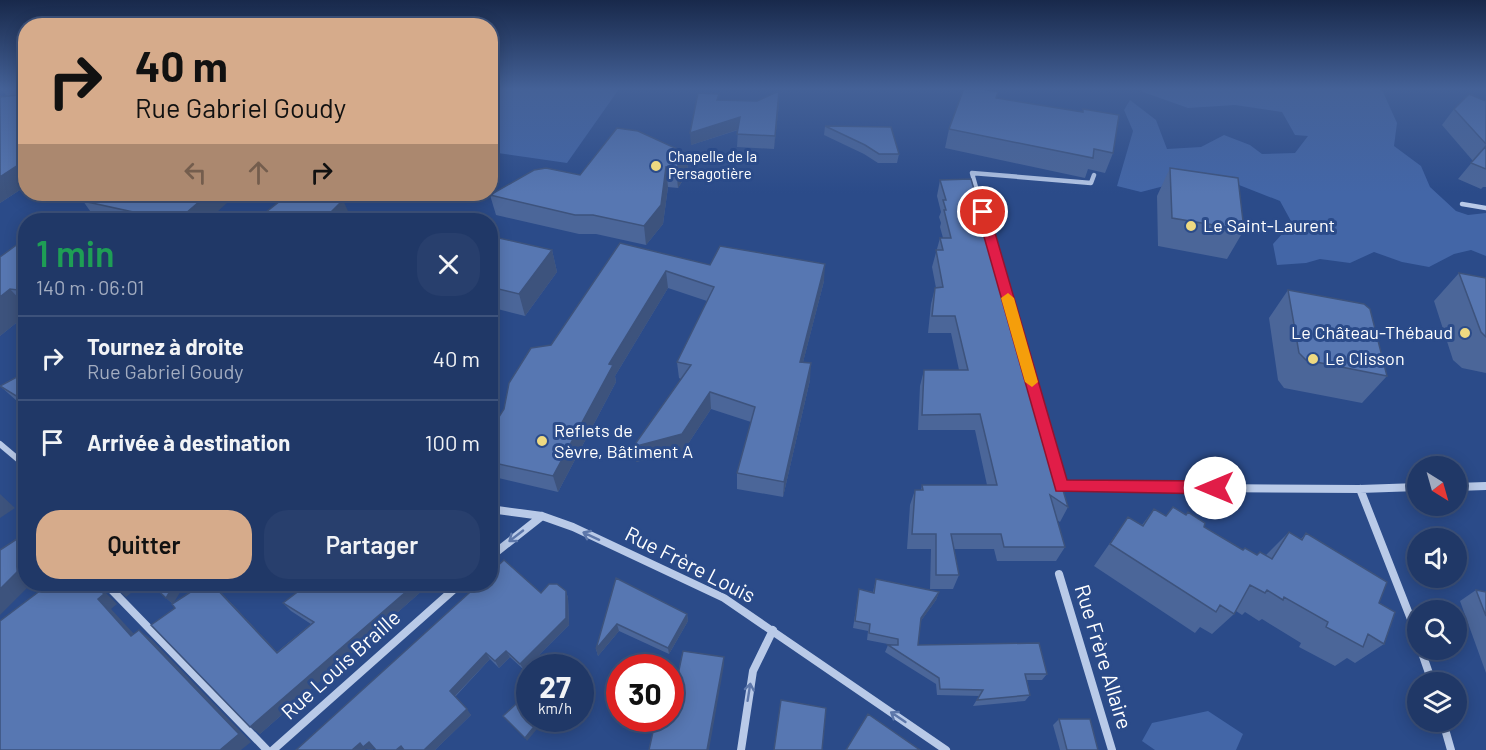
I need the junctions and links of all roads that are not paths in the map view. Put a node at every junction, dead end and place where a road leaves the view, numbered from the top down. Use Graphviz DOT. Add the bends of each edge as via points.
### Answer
graph roads {
  1 [pos="1094,175"];
  2 [pos="1462,204"];
  3 [pos="1486,208"];
  4 [pos="0,444"];
  5 [pos="1052,453"];
  6 [pos="18,459"];
  7 [pos="1058,475"];
  8 [pos="1486,486"];
  9 [pos="1407,487"];
  10 [pos="1467,487"];
  11 [pos="1360,489"];
  12 [pos="498,510"];
  13 [pos="542,516"];
  14 [pos="498,551"];
  15 [pos="1059,574"];
  16 [pos="113,591"];
  17 [pos="452,591"];
  18 [pos="1407,605"];
  19 [pos="773,630"];
  20 [pos="1446,732"];
  21 [pos="267,750"];
  22 [pos="273,750"];
  23 [pos="741,750"];
  24 [pos="946,750"];
  25 [pos="1112,750"];
  26 [pos="1451,750"];
  1 -- 5 [label="street" via="1091,183 972,173"];
  2 -- 3 [label="street"];
  4 -- 6 [label="street"];
  7 -- 11 [label="street" via="1061,487"];
  8 -- 10 [label="street"];
  9 -- 11 [label="street"];
  11 -- 18 [label="street"];
  12 -- 13 [label="street, Rue Frère Louis"];
  13 -- 14 [label="street, one-way"];
  19 -- 13 [label="street, Rue Frère Louis, one-way" via="724,598"];
  15 -- 25 [label="street, Rue Frère Allaire"];
  16 -- 21 [label="street"];
  17 -- 22 [label="street, Rue Louis Braille"];
  23 -- 19 [label="street, one-way" via="753,670"];
  24 -- 19 [label="street, Rue Frère Louis, one-way"];
  20 -- 26 [label="street"];
}
